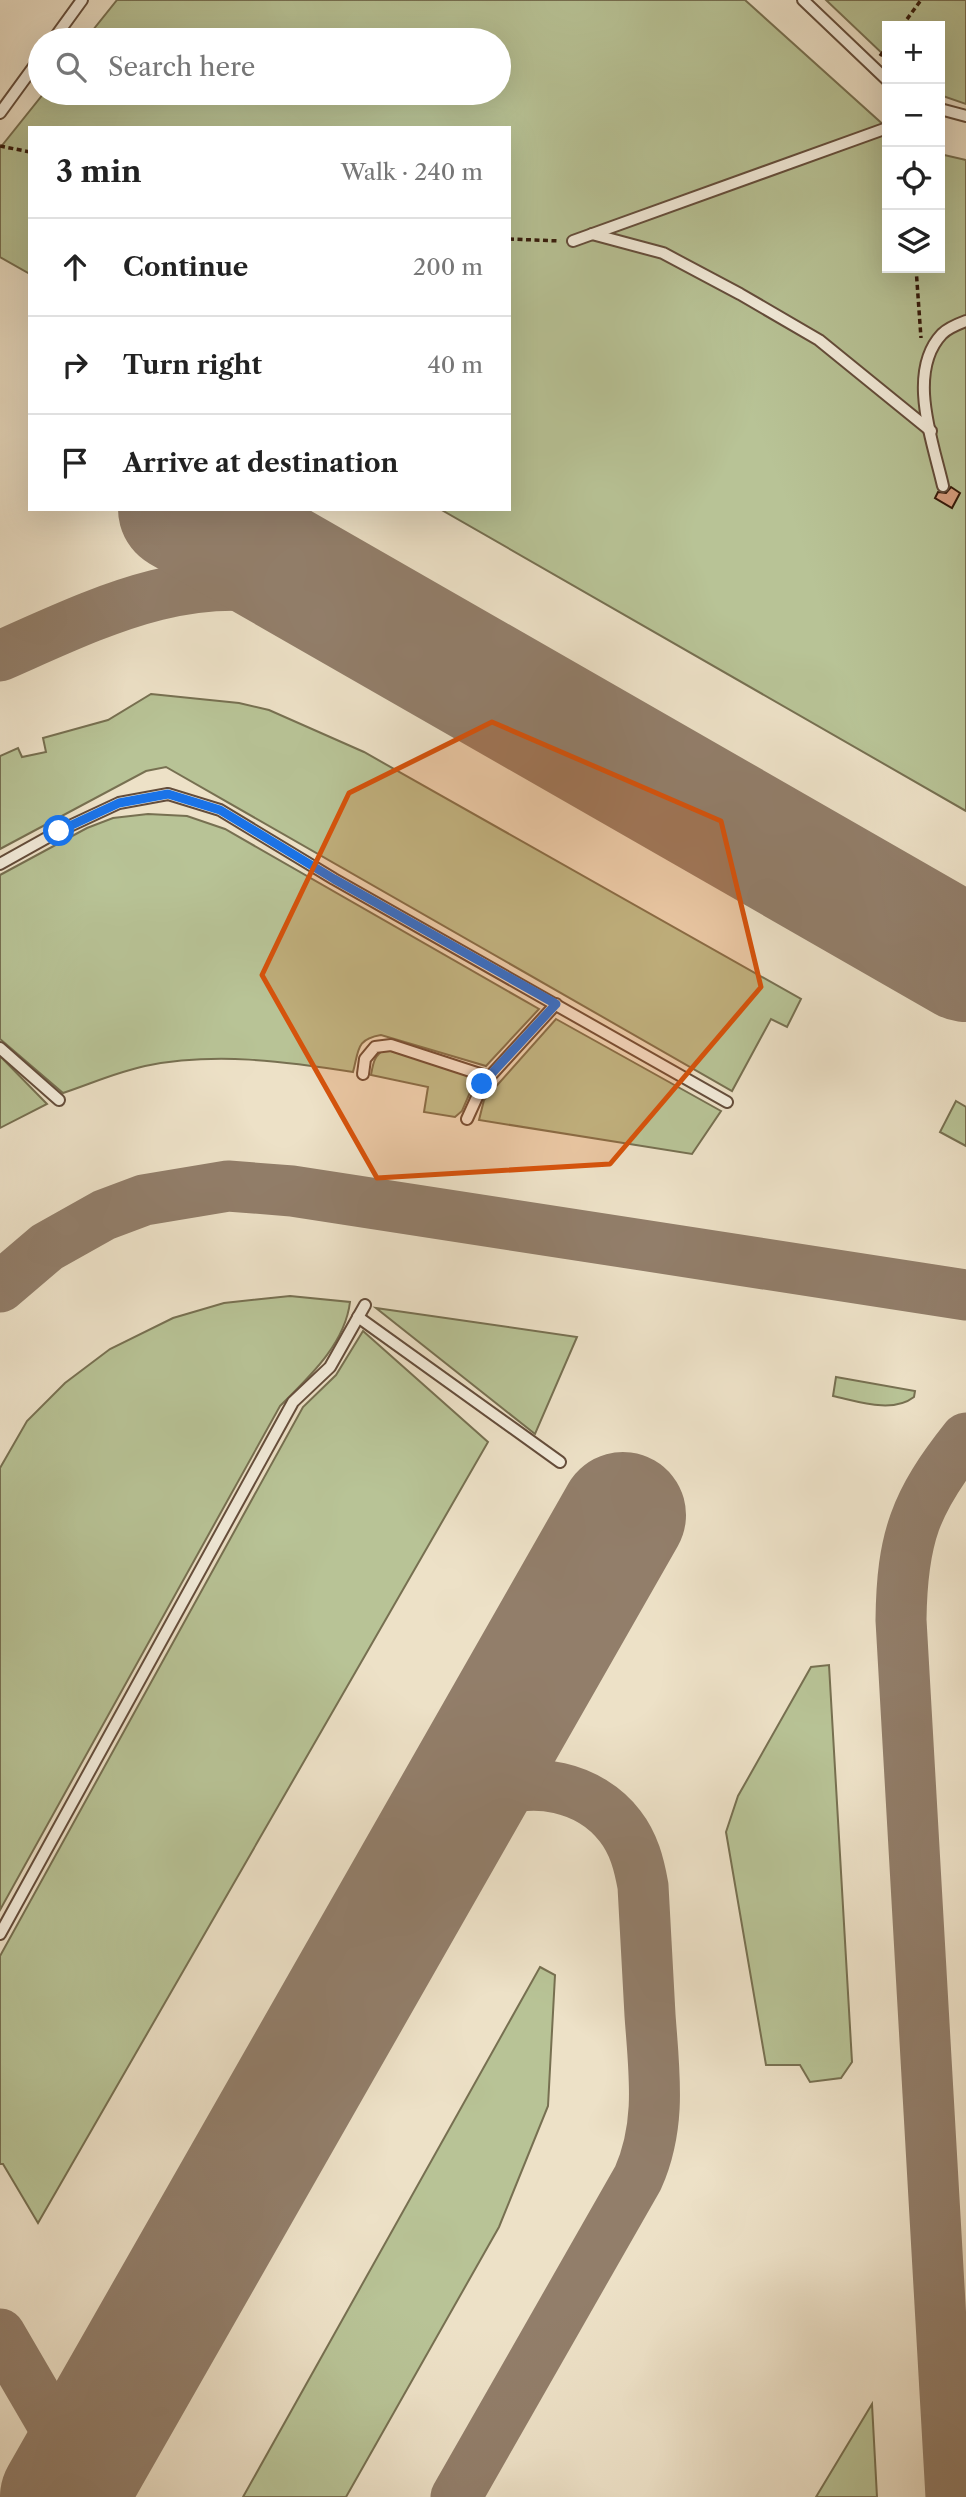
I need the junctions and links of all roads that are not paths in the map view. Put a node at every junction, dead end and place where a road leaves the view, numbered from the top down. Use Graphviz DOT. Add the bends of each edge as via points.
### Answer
graph roads {
  1 [pos="82,0"];
  2 [pos="803,0"];
  3 [pos="62,28"];
  4 [pos="28,74"];
  5 [pos="882,75"];
  6 [pos="945,110"];
  7 [pos="0,113"];
  8 [pos="966,116"];
  9 [pos="882,130"];
  10 [pos="592,234"];
  11 [pos="573,241"];
  12 [pos="966,321"];
  13 [pos="931,431"];
  14 [pos="943,486"];
  15 [pos="0,864"];
  16 [pos="556,1004"];
  17 [pos="0,1048"];
  18 [pos="363,1073"];
  19 [pos="489,1077"];
  20 [pos="58,1100"];
  21 [pos="727,1102"];
  22 [pos="467,1119"];
  23 [pos="365,1306"];
  24 [pos="358,1317"];
  25 [pos="560,1462"];
  26 [pos="0,1934"];
  1 -- 3 [label="lane"];
  2 -- 5 [label="lane"];
  4 -- 7 [label="lane"];
  6 -- 8 [label="lane"];
  9 -- 10 [label="lane"];
  10 -- 11 [label="lane"];
  10 -- 13 [label="lane" via="663,253 763,307 819,340"];
  12 -- 13 [label="lane" via="942,334 931,352 923,395"];
  13 -- 14 [label="lane"];
  15 -- 16 [label="lane" via="119,803 168,794 220,810"];
  16 -- 19 [label="lane"];
  16 -- 21 [label="lane"];
  17 -- 20 [label="lane"];
  18 -- 19 [label="lane" via="365,1059 375,1047 391,1045"];
  19 -- 22 [label="lane"];
  23 -- 24 [label="lane"];
  24 -- 25 [label="lane"];
  24 -- 26 [label="lane" via="330,1367 293,1402"];
}
